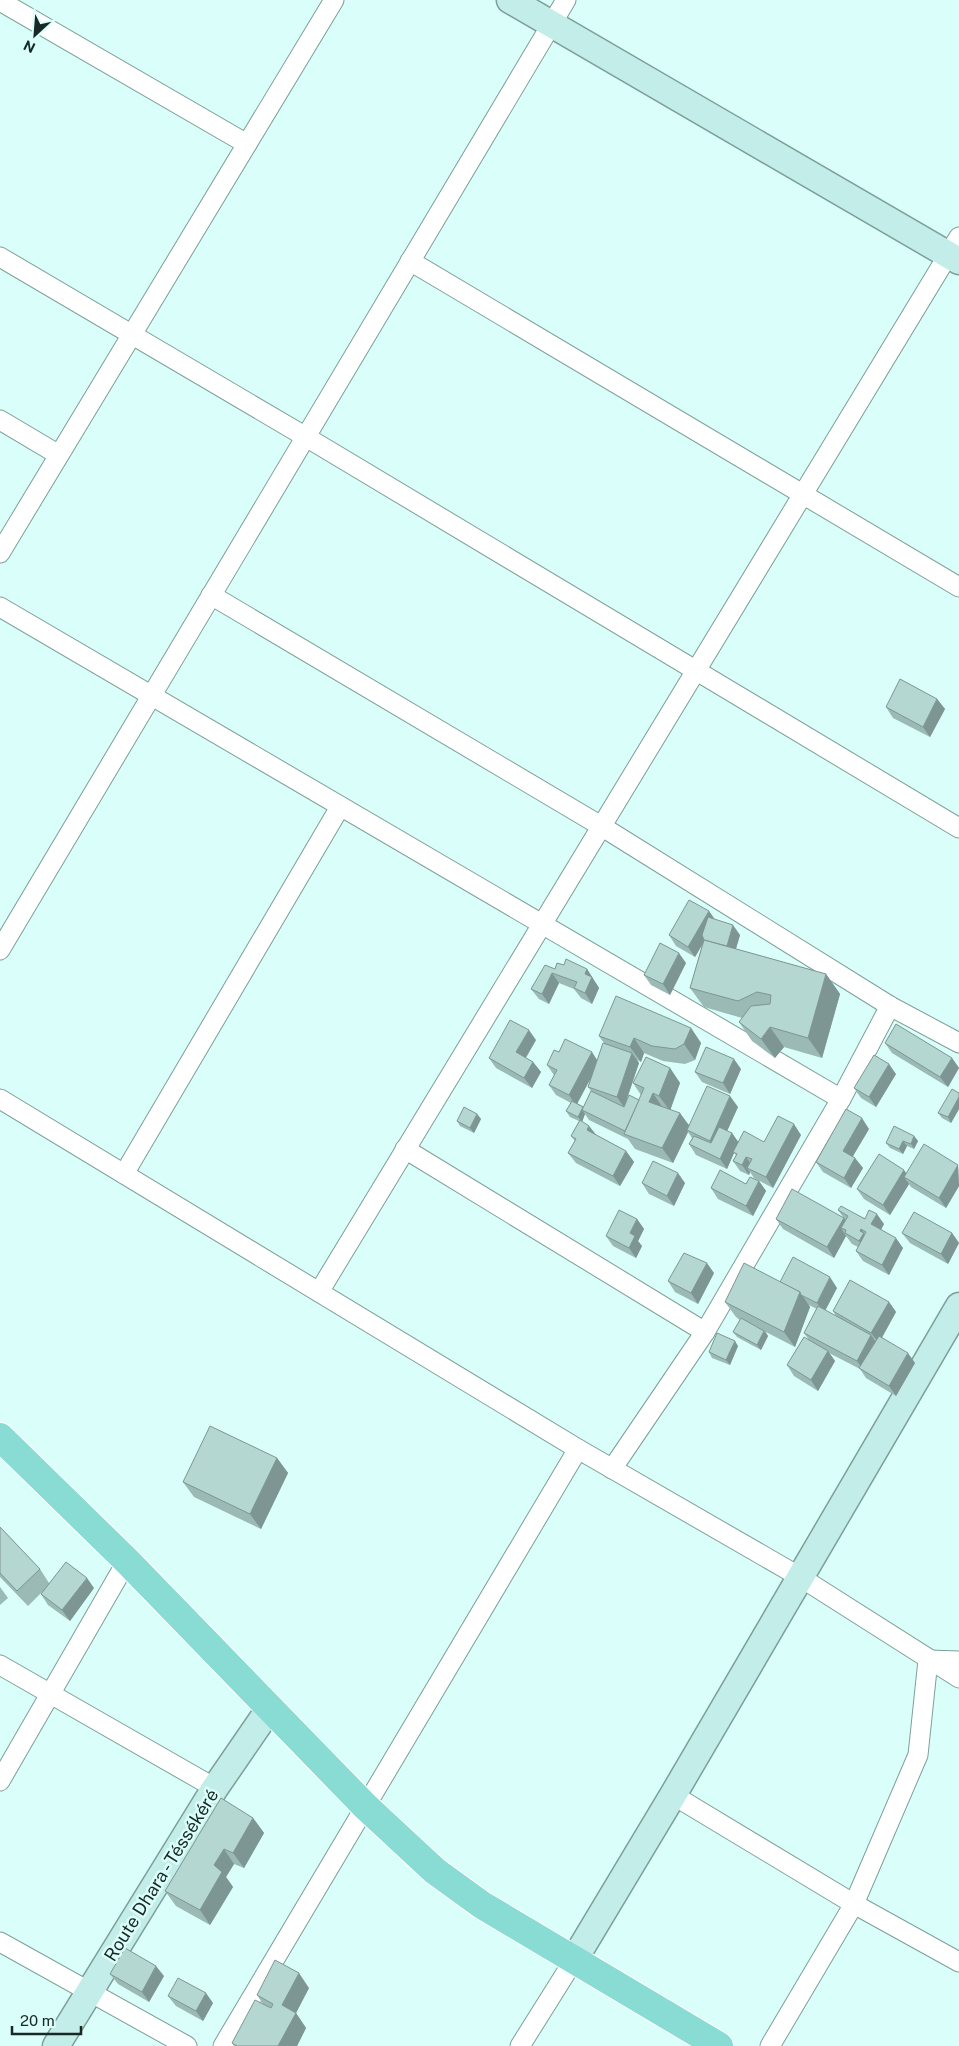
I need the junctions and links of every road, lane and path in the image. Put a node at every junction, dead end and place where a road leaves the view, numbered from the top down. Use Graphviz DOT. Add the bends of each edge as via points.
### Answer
graph roads {
  1 [pos="334,0"];
  2 [pos="510,0"];
  3 [pos="566,0"];
  4 [pos="0,1"];
  5 [pos="552,24"];
  6 [pos="247,144"];
  7 [pos="956,251"];
  8 [pos="0,257"];
  9 [pos="410,261"];
  10 [pos="132,335"];
  11 [pos="0,420"];
  12 [pos="306,437"];
  13 [pos="59,455"];
  14 [pos="802,495"];
  15 [pos="0,553"];
  16 [pos="959,587"];
  17 [pos="211,596"];
  18 [pos="0,607"];
  19 [pos="696,670"];
  20 [pos="151,696"];
  21 [pos="340,806"];
  22 [pos="601,826"];
  23 [pos="959,828"];
  24 [pos="542,924"];
  25 [pos="0,950"];
  26 [pos="890,1006"];
  27 [pos="959,1043"];
  28 [pos="0,1099"];
  29 [pos="841,1099"];
  30 [pos="405,1149"];
  31 [pos="124,1174"];
  32 [pos="319,1292"];
  33 [pos="959,1306"];
  34 [pos="705,1332"];
  35 [pos="0,1436"];
  36 [pos="578,1449"];
  37 [pos="612,1469"];
  38 [pos="127,1561"];
  39 [pos="800,1577"];
  40 [pos="928,1660"];
  41 [pos="959,1661"];
  42 [pos="0,1665"];
  43 [pos="959,1678"];
  44 [pos="51,1694"];
  45 [pos="270,1708"];
  46 [pos="0,1781"];
  47 [pos="215,1788"];
  48 [pos="673,1795"];
  49 [pos="366,1806"];
  50 [pos="854,1904"];
  51 [pos="0,1942"];
  52 [pos="574,1960"];
  53 [pos="959,1962"];
  54 [pos="88,1992"];
  55 [pos="56,2046"];
  56 [pos="187,2046"];
  57 [pos="223,2046"];
  58 [pos="520,2046"];
  59 [pos="719,2046"];
  60 [pos="770,2046"];
  1 -- 6 [label="street"];
  2 -- 5 [label="street"];
  3 -- 5 [label="street"];
  4 -- 6 [label="street"];
  5 -- 7 [label="street"];
  5 -- 9 [label="street"];
  6 -- 10 [label="street"];
  7 -- 14 [label="street"];
  8 -- 10 [label="street"];
  9 -- 12 [label="street"];
  9 -- 14 [label="street"];
  10 -- 12 [label="street"];
  10 -- 13 [label="street"];
  11 -- 13 [label="street"];
  12 -- 17 [label="street"];
  12 -- 19 [label="street"];
  13 -- 15 [label="street"];
  14 -- 16 [label="street"];
  14 -- 19 [label="street"];
  17 -- 20 [label="street"];
  17 -- 22 [label="street"];
  18 -- 20 [label="street"];
  19 -- 22 [label="street"];
  19 -- 23 [label="street"];
  20 -- 21 [label="street"];
  20 -- 25 [label="street"];
  21 -- 24 [label="street"];
  21 -- 31 [label="street"];
  22 -- 24 [label="street"];
  22 -- 26 [label="street"];
  24 -- 29 [label="street"];
  24 -- 30 [label="street"];
  26 -- 27 [label="street"];
  26 -- 29 [label="street"];
  28 -- 31 [label="street"];
  29 -- 34 [label="street"];
  30 -- 32 [label="street"];
  30 -- 34 [label="street"];
  31 -- 32 [label="street"];
  32 -- 36 [label="street"];
  33 -- 39 [label="street"];
  34 -- 37 [label="street"];
  35 -- 38 [label="main road"];
  36 -- 37 [label="street"];
  36 -- 49 [label="street"];
  37 -- 39 [label="street"];
  38 -- 44 [label="street"];
  38 -- 45 [label="main road"];
  39 -- 40 [label="street"];
  39 -- 48 [label="street"];
  40 -- 41 [label="street"];
  40 -- 43 [label="street"];
  40 -- 50 [label="street" via="918,1755"];
  42 -- 44 [label="street"];
  44 -- 46 [label="street"];
  44 -- 47 [label="street"];
  45 -- 47 [label="street, Route Dhara - Téssékéré"];
  45 -- 49 [label="main road"];
  47 -- 54 [label="street, Route Dhara - Téssékéré"];
  48 -- 50 [label="street"];
  48 -- 52 [label="street"];
  49 -- 52 [label="main road" via="435,1871"];
  49 -- 57 [label="street"];
  50 -- 53 [label="street"];
  50 -- 60 [label="street"];
  51 -- 54 [label="street"];
  52 -- 58 [label="street"];
  52 -- 59 [label="main road"];
  54 -- 55 [label="street, Route Dhara - Téssékéré"];
  54 -- 56 [label="street"];
}
